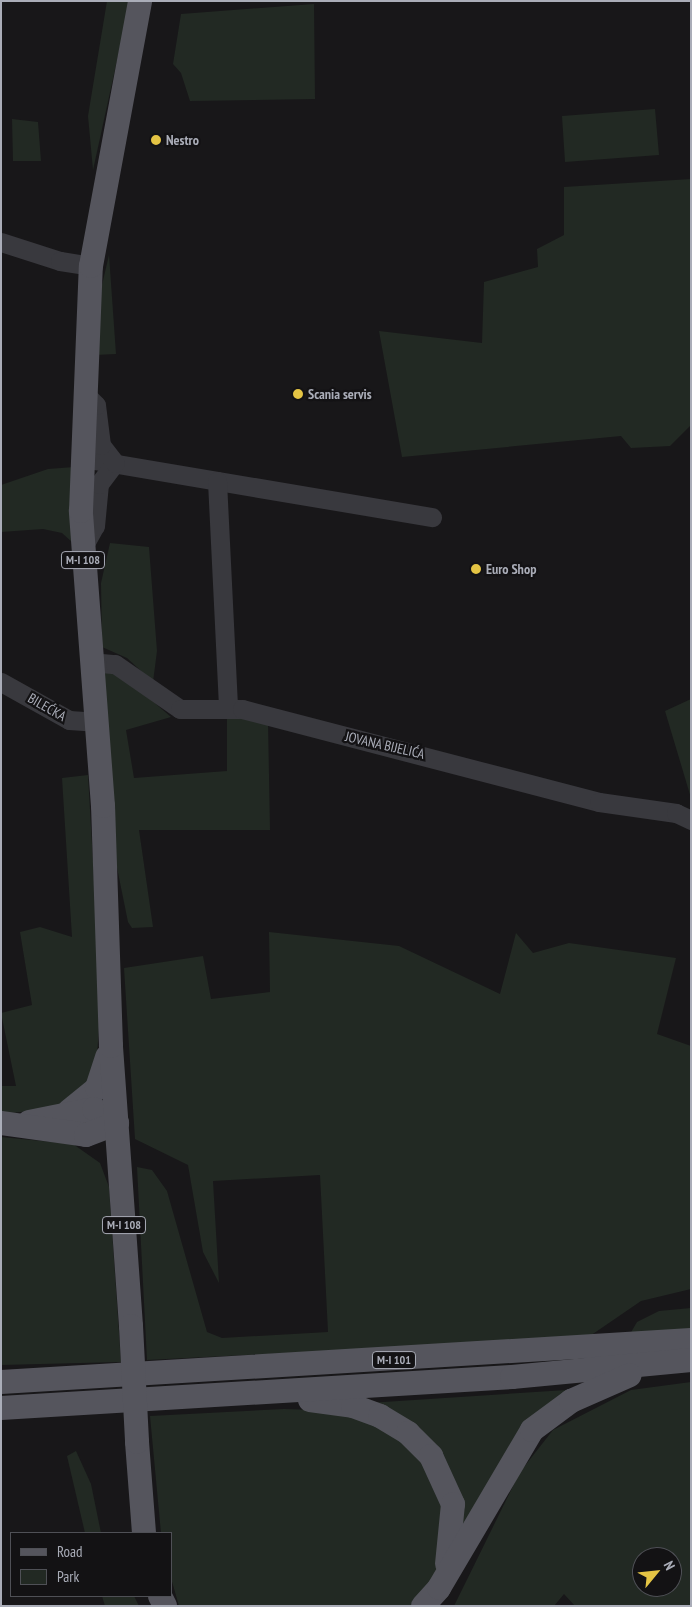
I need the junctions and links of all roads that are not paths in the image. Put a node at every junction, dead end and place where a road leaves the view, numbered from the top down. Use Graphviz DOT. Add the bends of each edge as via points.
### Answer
graph roads {
  1 [pos="140,1"];
  2 [pos="1,242"];
  3 [pos="91,266"];
  4 [pos="83,392"];
  5 [pos="82,458"];
  6 [pos="115,463"];
  7 [pos="217,481"];
  8 [pos="432,517"];
  9 [pos="82,549"];
  10 [pos="90,662"];
  11 [pos="1,682"];
  12 [pos="228,707"];
  13 [pos="95,722"];
  14 [pos="691,820"];
  15 [pos="111,1046"];
  16 [pos="1,1122"];
  17 [pos="70,1122"];
  18 [pos="116,1123"];
  19 [pos="121,1185"];
  20 [pos="691,1340"];
  21 [pos="691,1360"];
  22 [pos="691,1366"];
  23 [pos="1,1370"];
  24 [pos="98,1376"];
  25 [pos="1,1382"];
  26 [pos="191,1397"];
  27 [pos="1,1408"];
  28 [pos="144,1532"];
  29 [pos="445,1575"];
  30 [pos="423,1606"];
  1 -- 3 [label="main road, M-I 108"];
  2 -- 3 [label="street" via="60,261"];
  3 -- 4 [label="main road, M-I 108"];
  4 -- 5 [label="main road, M-I 108"];
  4 -- 6 [label="street" via="96,405 101,445"];
  5 -- 6 [label="street"];
  5 -- 9 [label="main road, M-I 108"];
  6 -- 7 [label="street"];
  6 -- 9 [label="street" via="99,484 95,526"];
  7 -- 8 [label="street"];
  7 -- 12 [label="street"];
  9 -- 10 [label="main road, M-I 108"];
  10 -- 12 [label="street, JOVANA BIJELIĆA" via="115,664 180,709"];
  10 -- 13 [label="main road, M-I 108"];
  11 -- 13 [label="street, BILEĆKA" via="69,720"];
  12 -- 14 [label="street, JOVANA BIJELIĆA" via="599,802 676,813"];
  13 -- 15 [label="main road, M-I 108" via="110,936"];
  15 -- 17 [label="main road" via="97,1088"];
  15 -- 18 [label="main road, M-I 108"];
  16 -- 17 [label="main road"];
  17 -- 18 [label="main road" via="94,1109"];
  17 -- 19 [label="main road" via="104,1152"];
  18 -- 19 [label="main road, M-I 108"];
  19 -- 28 [label="main road, M-I 108, bridge"];
  20 -- 24 [label="main road, M-I 101"];
  21 -- 26 [label="main road, M-I 101" via="512,1377"];
  22 -- 29 [label="main road" via="616,1379 570,1401 539,1423 508,1464"];
  23 -- 24 [label="main road" via="77,1368"];
  24 -- 25 [label="main road, M-I 101"];
  26 -- 27 [label="main road, M-I 101"];
  26 -- 29 [label="main road" via="298,1399 353,1406 408,1433 431,1456 449,1490 453,1528"];
  29 -- 30 [label="main road"];
}
